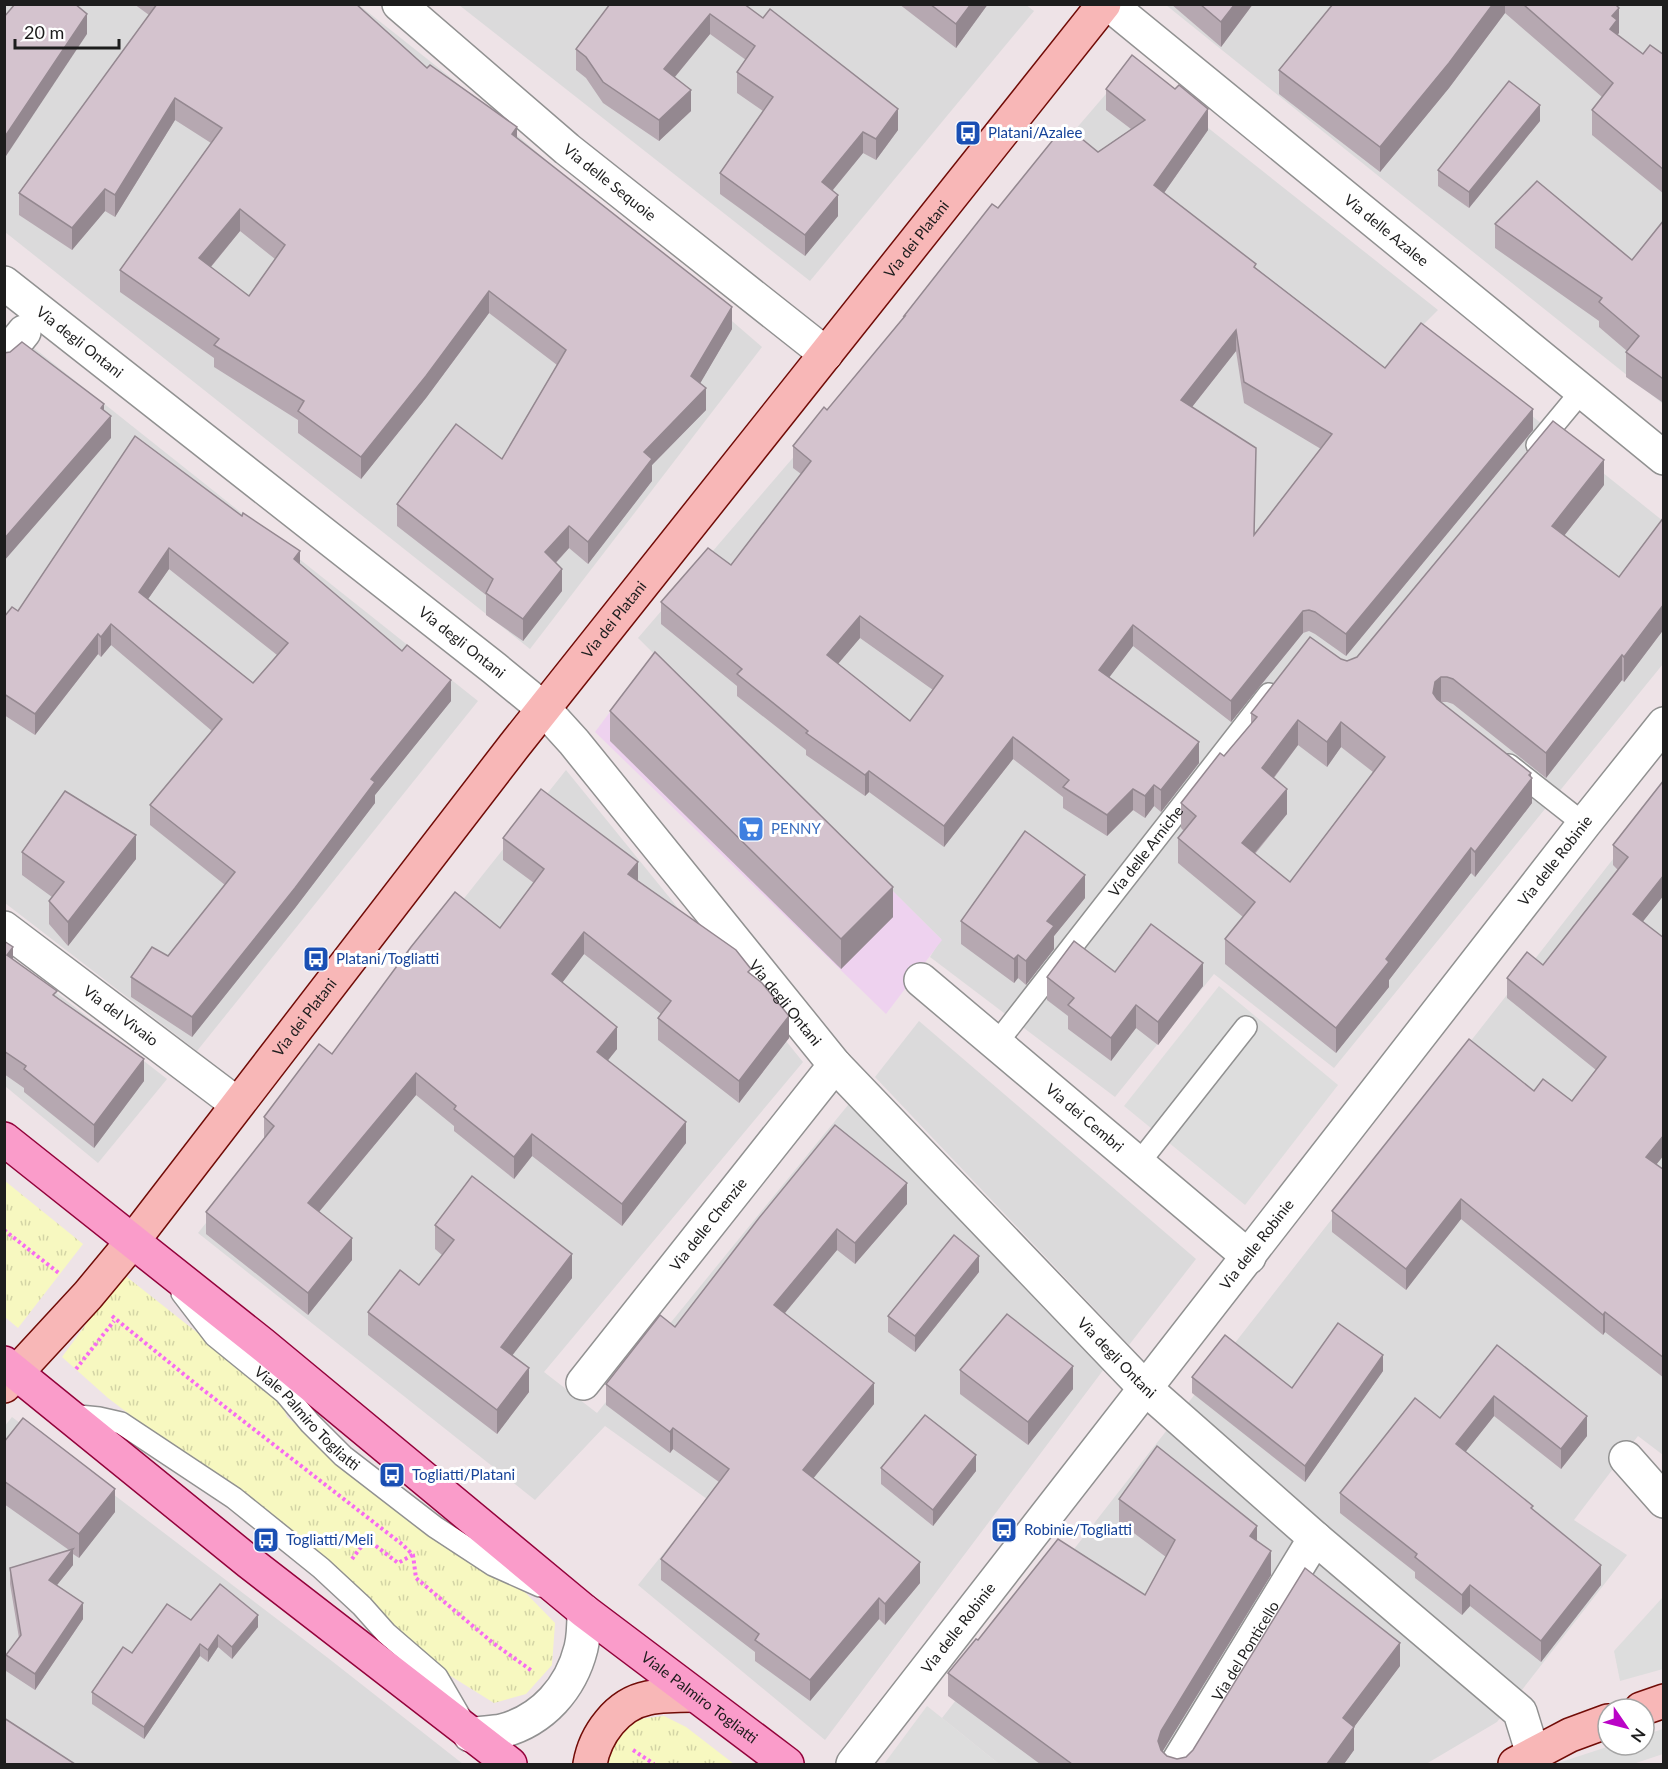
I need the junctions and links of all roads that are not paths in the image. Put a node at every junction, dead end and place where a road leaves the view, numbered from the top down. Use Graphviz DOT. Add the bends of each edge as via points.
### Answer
graph roads {
  1 [pos="399,4"];
  2 [pos="1104,4"];
  3 [pos="1109,4"];
  4 [pos="4,283"];
  5 [pos="826,354"];
  6 [pos="1581,392"];
  7 [pos="1664,458"];
  8 [pos="1523,462"];
  9 [pos="1279,682"];
  10 [pos="544,709"];
  11 [pos="1664,724"];
  12 [pos="1498,756"];
  13 [pos="1584,824"];
  14 [pos="4,928"];
  15 [pos="921,980"];
  16 [pos="1246,1027"];
  17 [pos="996,1044"];
  18 [pos="835,1065"];
  19 [pos="237,1104"];
  20 [pos="4,1139"];
  21 [pos="1138,1164"];
  22 [pos="132,1242"];
  23 [pos="1249,1257"];
  24 [pos="8,1368"];
  25 [pos="583,1383"];
  26 [pos="1144,1388"];
  27 [pos="1626,1458"];
  28 [pos="1664,1501"];
  29 [pos="1315,1538"];
  30 [pos="578,1605"];
  31 [pos="694,1695"];
  32 [pos="1596,1725"];
  33 [pos="470,1734"];
  34 [pos="1524,1759"];
  35 [pos="510,1764"];
  36 [pos="590,1764"];
  37 [pos="786,1764"];
  38 [pos="853,1764"];
  39 [pos="1177,1764"];
  1 -- 5 [label="street, Via delle Sequoie" via="567,149"];
  2 -- 5 [label="street, Via dei Platani"];
  3 -- 6 [label="street, Via delle Azalee"];
  4 -- 10 [label="street, Via degli Ontani"];
  5 -- 10 [label="street, Via dei Platani"];
  6 -- 7 [label="street, Via delle Azalee"];
  6 -- 8 [label="lane"];
  9 -- 17 [label="lane, Via delle Arniche"];
  10 -- 18 [label="street, Via degli Ontani"];
  10 -- 19 [label="street, Via dei Platani"];
  11 -- 13 [label="street, Via delle Robinie"];
  12 -- 13 [label="lane"];
  13 -- 23 [label="street, Via delle Robinie"];
  14 -- 19 [label="street, Via del Vivaio"];
  15 -- 17 [label="street, Via dei Cembri"];
  16 -- 21 [label="lane"];
  17 -- 21 [label="street, Via dei Cembri"];
  18 -- 25 [label="street, Via delle Chenzie"];
  18 -- 26 [label="street, Via degli Ontani"];
  19 -- 22 [label="street, Via dei Platani"];
  20 -- 22 [label="main road, Viale Palmiro Togliatti"];
  21 -- 23 [label="street, Via dei Cembri"];
  22 -- 24 [label="street, Via dei Platani"];
  22 -- 30 [label="main road, Viale Palmiro Togliatti"];
  23 -- 26 [label="street, Via delle Robinie"];
  24 -- 33 [label="main road"];
  26 -- 29 [label="street, Via degli Ontani"];
  26 -- 38 [label="street, Via delle Robinie"];
  27 -- 28 [label="street"];
  29 -- 34 [label="street, Via degli Ontani" via="1520,1712"];
  29 -- 39 [label="street, Via del Ponticello"];
  30 -- 31 [label="main road, Viale Palmiro Togliatti"];
  30 -- 33 [label="street" via="581,1647 571,1677 560,1693 532,1718 502,1731"];
  31 -- 36 [label="street" via="646,1698 630,1704 604,1730"];
  31 -- 37 [label="main road, Viale Palmiro Togliatti"];
  32 -- 34 [label="street"];
  33 -- 35 [label="main road"];
}
